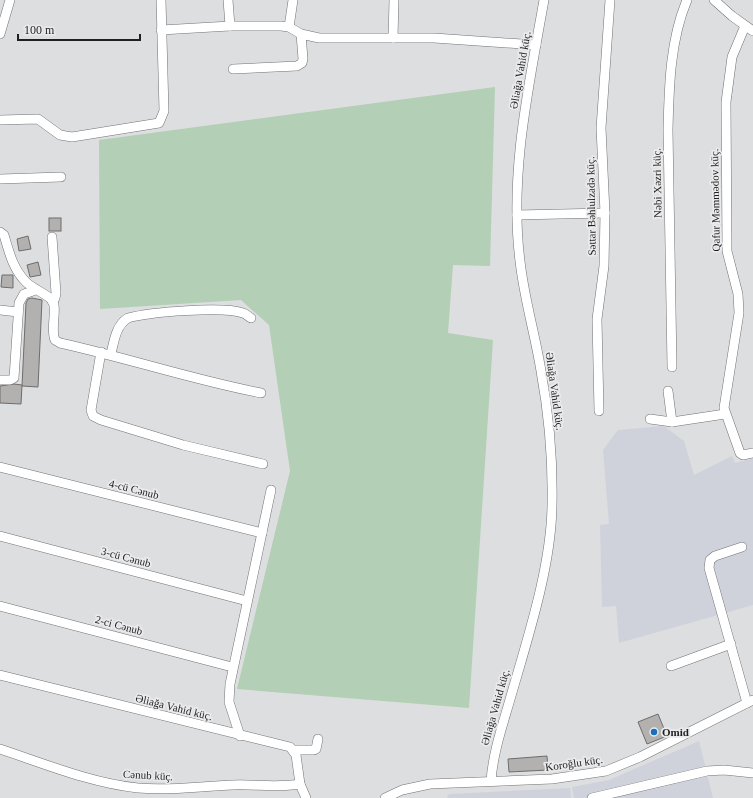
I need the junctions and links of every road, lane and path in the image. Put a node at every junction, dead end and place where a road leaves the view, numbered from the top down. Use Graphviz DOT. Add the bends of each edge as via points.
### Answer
graph roads {
  1 [pos="10,0"];
  2 [pos="161,0"];
  3 [pos="228,0"];
  4 [pos="293,0"];
  5 [pos="394,0"];
  6 [pos="544,0"];
  7 [pos="610,0"];
  8 [pos="687,0"];
  9 [pos="714,0"];
  10 [pos="230,26"];
  11 [pos="745,26"];
  12 [pos="289,27"];
  13 [pos="161,30"];
  14 [pos="753,31"];
  15 [pos="0,34"];
  16 [pos="301,34"];
  17 [pos="393,38"];
  18 [pos="536,45"];
  19 [pos="233,69"];
  20 [pos="0,120"];
  21 [pos="61,177"];
  22 [pos="0,179"];
  23 [pos="605,212"];
  24 [pos="517,215"];
  25 [pos="0,232"];
  26 [pos="52,237"];
  27 [pos="33,291"];
  28 [pos="52,300"];
  29 [pos="0,310"];
  30 [pos="18,312"];
  31 [pos="251,318"];
  32 [pos="106,353"];
  33 [pos="672,367"];
  34 [pos="0,380"];
  35 [pos="668,392"];
  36 [pos="261,393"];
  37 [pos="600,411"];
  38 [pos="725,414"];
  39 [pos="650,418"];
  40 [pos="672,422"];
  41 [pos="753,453"];
  42 [pos="263,464"];
  43 [pos="0,467"];
  44 [pos="271,490"];
  45 [pos="262,533"];
  46 [pos="0,536"];
  47 [pos="742,546"];
  48 [pos="247,601"];
  49 [pos="0,606"];
  50 [pos="731,644"];
  51 [pos="671,666"];
  52 [pos="232,667"];
  53 [pos="0,675"];
  54 [pos="750,702"];
  55 [pos="240,736"];
  56 [pos="318,739"];
  57 [pos="0,750"];
  58 [pos="294,750"];
  59 [pos="753,773"];
  60 [pos="491,781"];
  61 [pos="300,784"];
  62 [pos="306,798"];
  63 [pos="385,798"];
  64 [pos="592,798"];
  1 -- 15 [label="street"];
  2 -- 13 [label="street"];
  3 -- 10 [label="street"];
  4 -- 12 [label="street"];
  5 -- 17 [label="street"];
  6 -- 18 [label="street, Əliağa Vahid küç."];
  7 -- 23 [label="street, Səttar Bəhlulzadə küç." via="602,128"];
  8 -- 33 [label="street, Nəbi Xəzri küç." via="674,49 669,102"];
  9 -- 11 [label="street"];
  10 -- 12 [label="street"];
  10 -- 13 [label="street"];
  11 -- 14 [label="street"];
  11 -- 38 [label="street, Qafur Məmmədov küç." via="732,57 726,102 727,251 738,294 739,313 725,398"];
  12 -- 16 [label="street"];
  13 -- 20 [label="street" via="164,111 159,123 72,137 60,135 38,119"];
  16 -- 17 [label="street" via="327,38"];
  16 -- 19 [label="street" via="303,59 297,66"];
  17 -- 18 [label="street" via="434,38"];
  18 -- 24 [label="street, Əliağa Vahid küç." via="522,132"];
  21 -- 22 [label="street"];
  23 -- 24 [label="street"];
  23 -- 37 [label="street, Səttar Bəhlulzadə küç." via="604,272 597,319"];
  24 -- 60 [label="street, Əliağa Vahid küç." via="520,261 548,417 552,506 550,534 536,605 495,750"];
  25 -- 28 [label="street" via="4,235 13,265 26,283"];
  26 -- 28 [label="street" via="56,293"];
  27 -- 30 [label="street" via="20,298"];
  28 -- 32 [label="street" via="55,340"];
  29 -- 30 [label="street"];
  30 -- 34 [label="street" via="14,378"];
  31 -- 32 [label="street" via="243,313 218,311 191,311 128,318 122,321"];
  32 -- 36 [label="street" via="224,386"];
  32 -- 42 [label="street" via="91,410 94,416 183,445"];
  35 -- 40 [label="street"];
  38 -- 40 [label="street"];
  38 -- 41 [label="street, Qafur Məmmədov küç." via="740,453"];
  39 -- 40 [label="street"];
  43 -- 45 [label="street, 4-cü Cənub"];
  44 -- 45 [label="street"];
  45 -- 48 [label="street"];
  46 -- 48 [label="street, 3-cü Cənub"];
  47 -- 50 [label="street" via="715,556 710,560 709,568"];
  48 -- 52 [label="street"];
  49 -- 52 [label="street, 2-ci Cənub"];
  50 -- 51 [label="street"];
  50 -- 54 [label="street"];
  52 -- 55 [label="street" via="229,702"];
  53 -- 55 [label="street, Əliağa Vahid küç."];
  54 -- 60 [label="street, Koroğlu küç." via="640,757 606,771 552,779"];
  55 -- 58 [label="street, Əliağa Vahid küç."];
  56 -- 58 [label="street, Əliağa Vahid küç." via="314,750"];
  57 -- 61 [label="street, Cənub küç." via="90,778 139,788"];
  58 -- 61 [label="street"];
  59 -- 64 [label="street" via="707,771"];
  60 -- 63 [label="street, Koroğlu küç." via="415,786"];
  61 -- 62 [label="street"];
}
